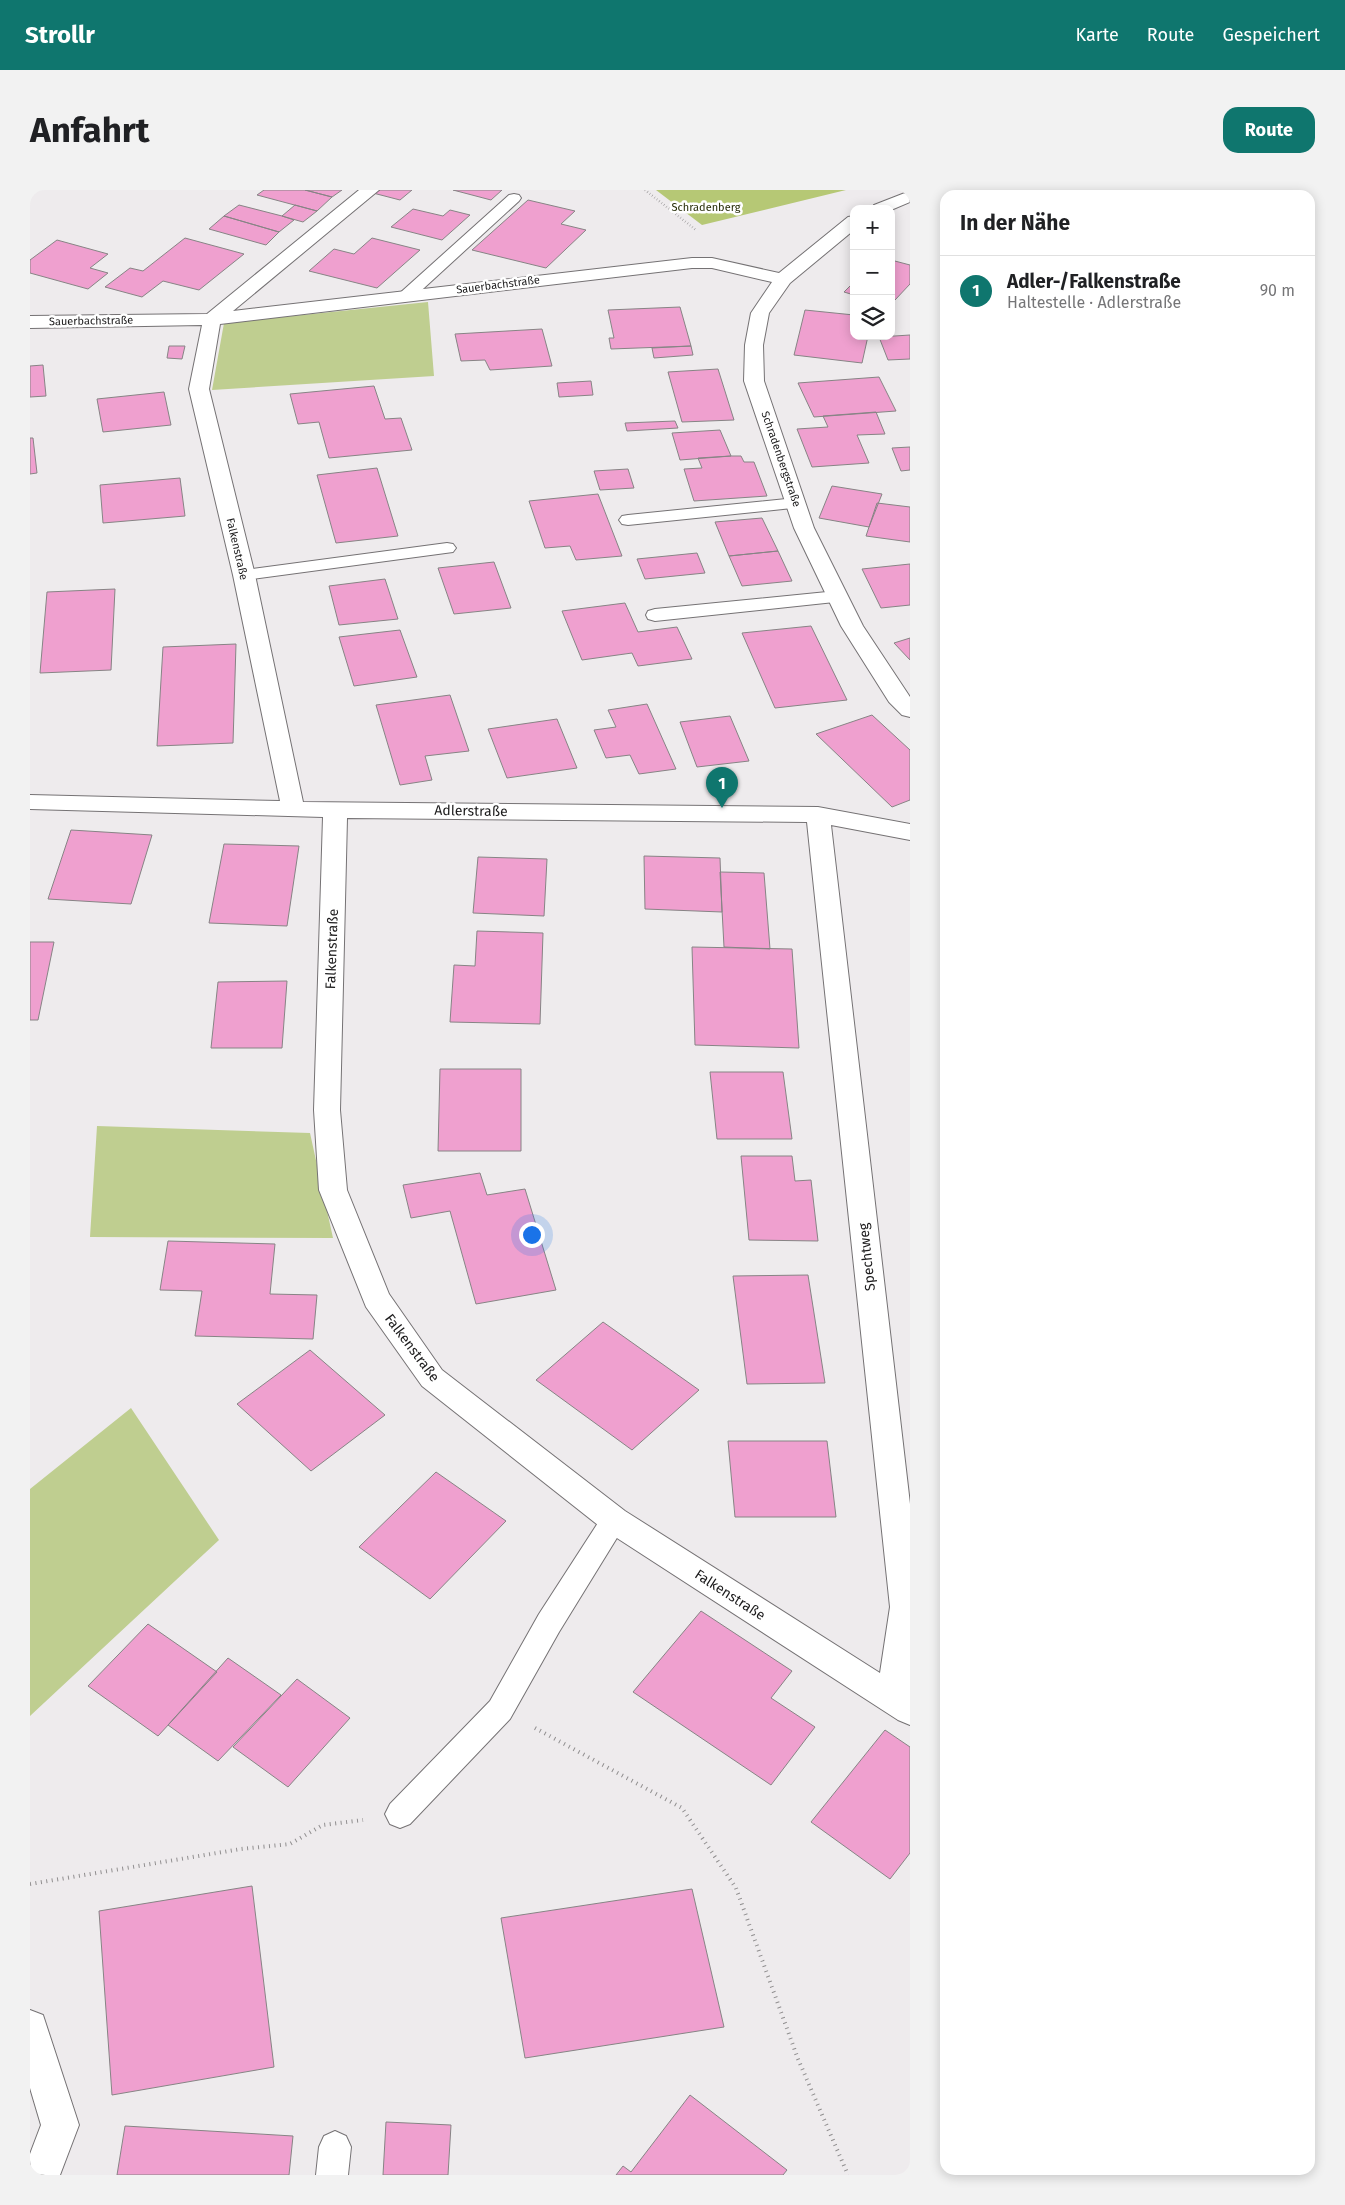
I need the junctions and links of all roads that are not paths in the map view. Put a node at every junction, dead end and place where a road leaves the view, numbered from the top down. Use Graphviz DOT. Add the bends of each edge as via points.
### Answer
graph roads {
  1 [pos="370,190"];
  2 [pos="910,196"];
  3 [pos="514,198"];
  4 [pos="889,205"];
  5 [pos="850,224"];
  6 [pos="783,279"];
  7 [pos="406,296"];
  8 [pos="212,319"];
  9 [pos="30,322"];
  10 [pos="796,503"];
  11 [pos="628,520"];
  12 [pos="446,548"];
  13 [pos="244,575"];
  14 [pos="837,597"];
  15 [pos="655,616"];
  16 [pos="910,710"];
  17 [pos="30,802"];
  18 [pos="293,809"];
  19 [pos="336,810"];
  20 [pos="818,815"];
  21 [pos="910,832"];
  22 [pos="614,1520"];
  23 [pos="901,1704"];
  24 [pos="400,1814"];
  25 [pos="30,2028"];
  26 [pos="41,2175"];
  1 -- 8 [label="street"];
  2 -- 4 [label="street"];
  3 -- 7 [label="lane"];
  5 -- 6 [label="street, Schradenbergstraße"];
  6 -- 7 [label="street, Sauerbachstraße" via="712,263 692,263"];
  6 -- 10 [label="street, Schradenbergstraße" via="760,313 754,345 754,381"];
  7 -- 8 [label="street, Sauerbachstraße"];
  8 -- 9 [label="street, Sauerbachstraße"];
  8 -- 13 [label="street, Falkenstraße" via="199,389"];
  10 -- 11 [label="lane"];
  10 -- 14 [label="street, Schradenbergstraße" via="804,528"];
  12 -- 13 [label="lane"];
  13 -- 18 [label="street, Falkenstraße"];
  14 -- 15 [label="lane"];
  14 -- 16 [label="street, Schradenbergstraße" via="897,697"];
  17 -- 18 [label="street, Adlerstraße"];
  18 -- 19 [label="street, Adlerstraße"];
  19 -- 20 [label="street, Adlerstraße"];
  19 -- 22 [label="street, Falkenstraße" via="327,1110 333,1190 376,1299 432,1378"];
  20 -- 21 [label="street, Adlerstraße"];
  20 -- 23 [label="street, Spechtweg" via="906,1607"];
  22 -- 23 [label="street, Falkenstraße"];
  22 -- 24 [label="lane" via="549,1623 500,1710"];
  25 -- 26 [label="street" via="60,2124"];
}
